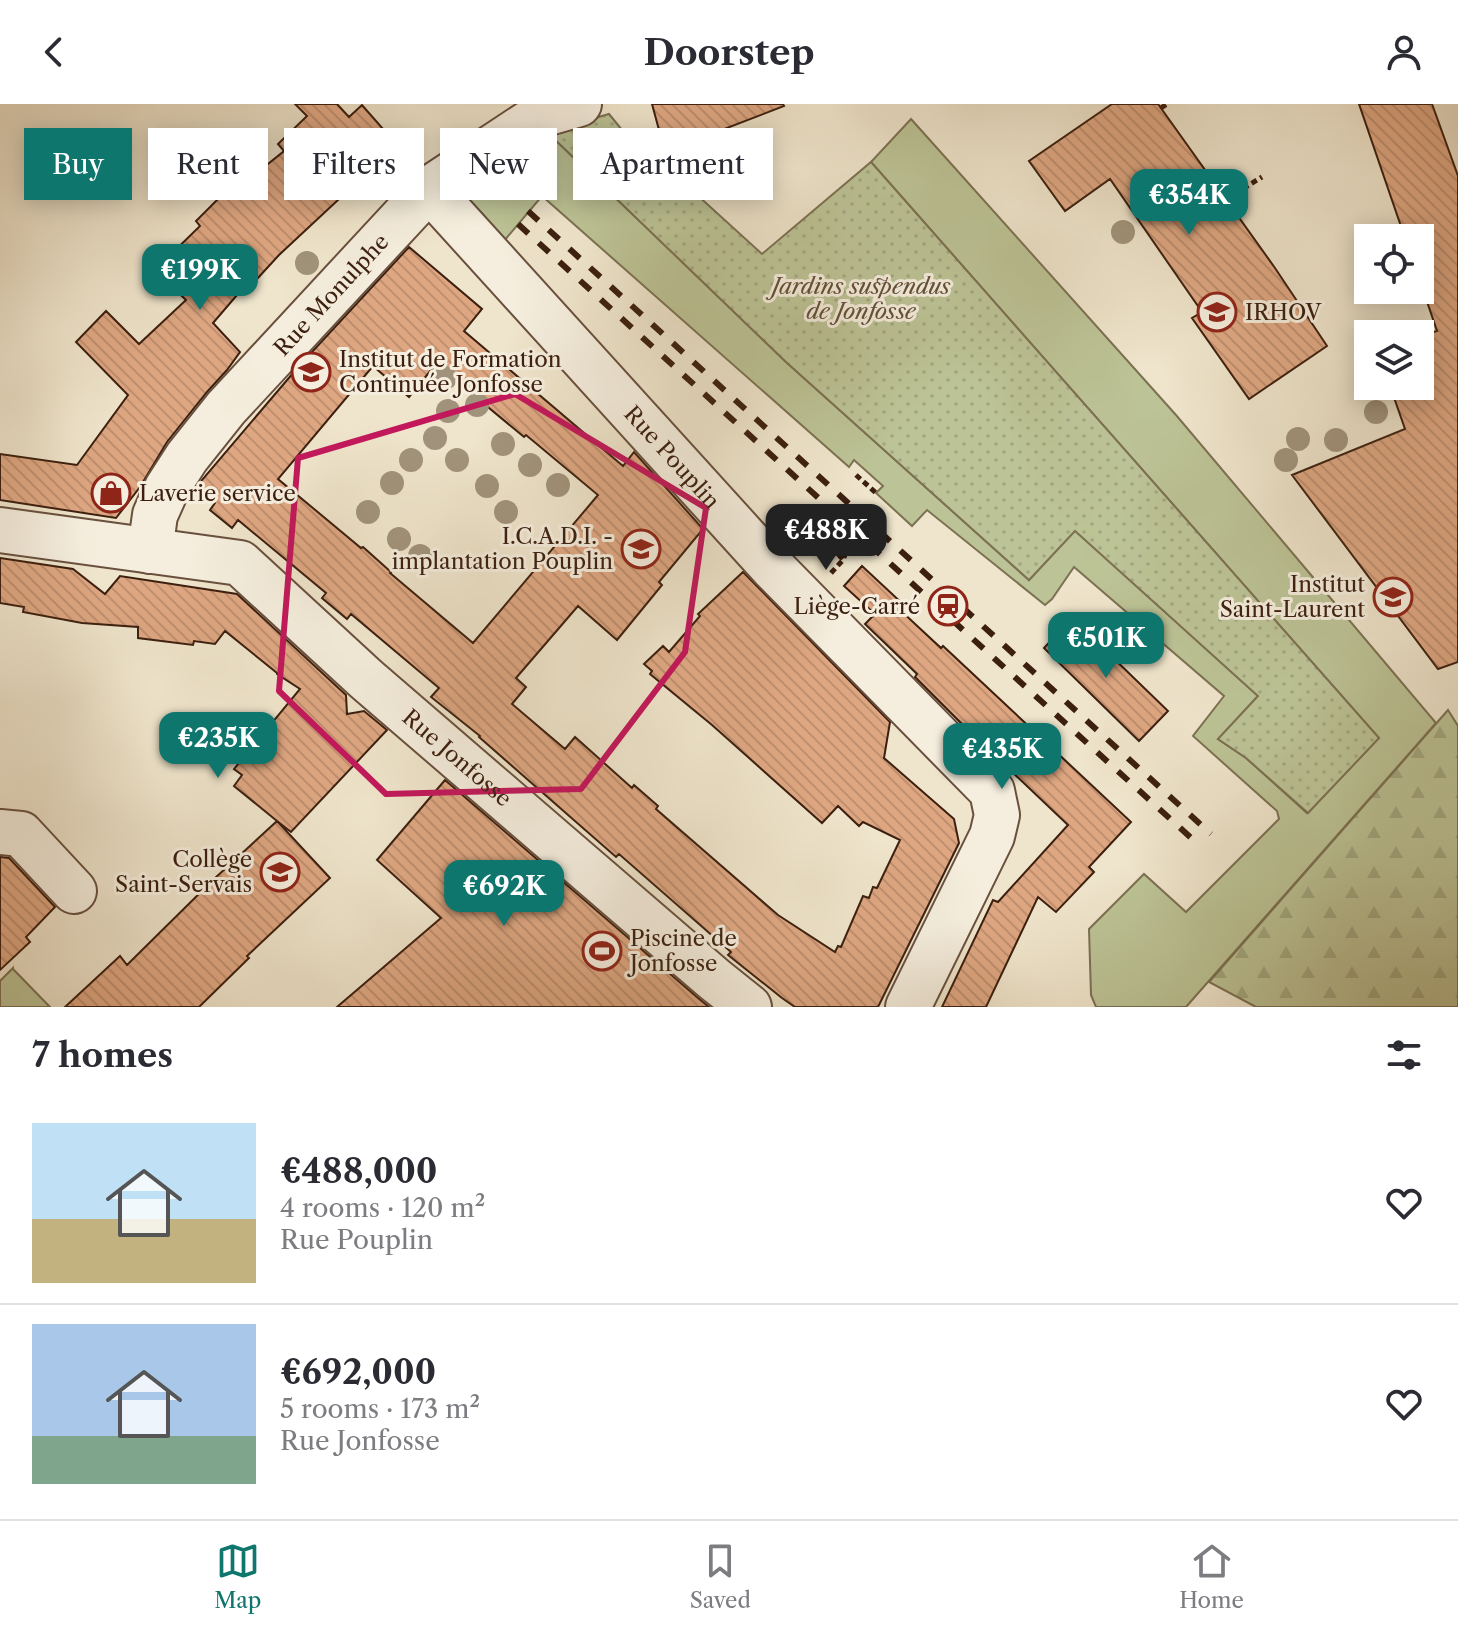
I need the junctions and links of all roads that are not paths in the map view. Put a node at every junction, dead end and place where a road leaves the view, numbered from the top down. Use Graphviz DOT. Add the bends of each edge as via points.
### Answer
graph roads {
  1 [pos="579,104"];
  2 [pos="429,189"];
  3 [pos="0,530"];
  4 [pos="150,551"];
  5 [pos="0,832"];
  6 [pos="74,891"];
  7 [pos="749,1007"];
  8 [pos="908,1007"];
  1 -- 2 [label="street, Rue Monulphe" via="541,115"];
  2 -- 4 [label="street, Rue Monulphe" via="187,457 155,515"];
  2 -- 8 [label="street, Rue Pouplin" via="772,567 992,791 997,815 992,836"];
  3 -- 4 [label="street, Rue Jonfosse"];
  4 -- 7 [label="street, Rue Jonfosse" via="240,563 429,744 634,923"];
  5 -- 6 [label="street" via="21,834"];
}
